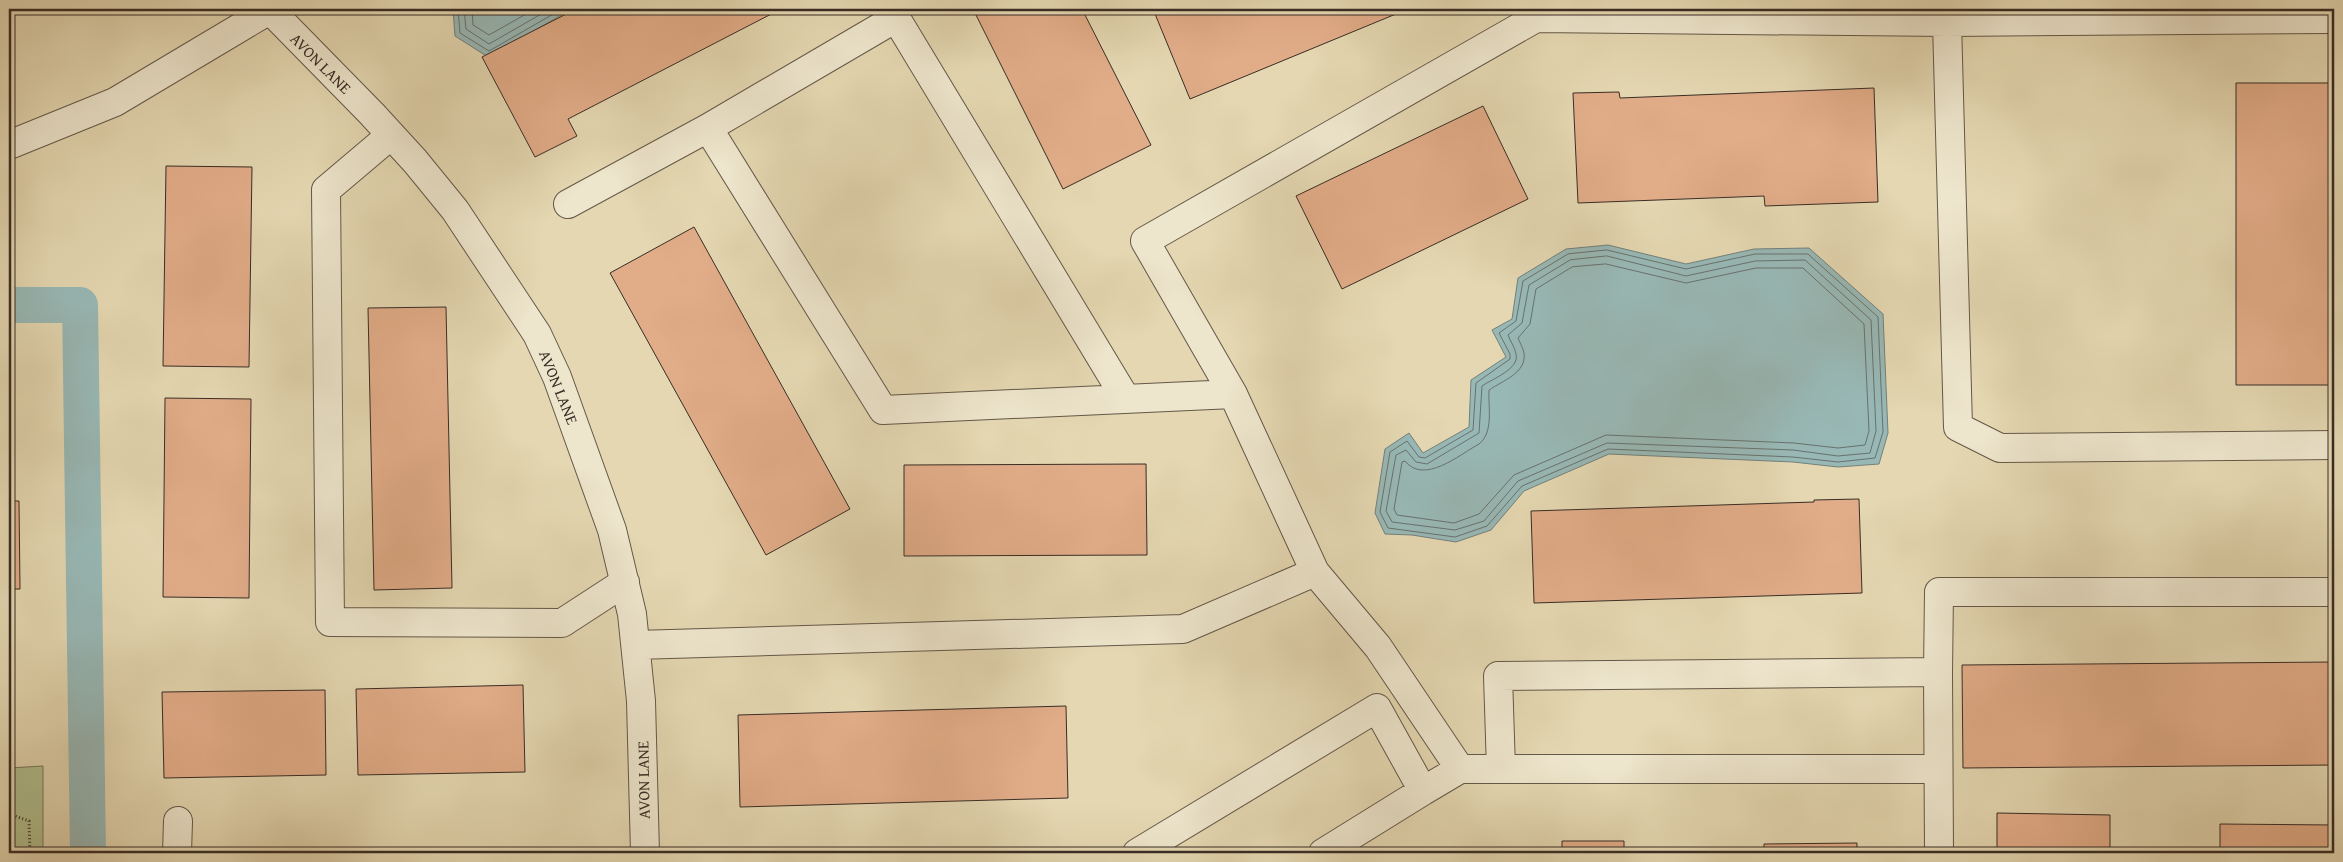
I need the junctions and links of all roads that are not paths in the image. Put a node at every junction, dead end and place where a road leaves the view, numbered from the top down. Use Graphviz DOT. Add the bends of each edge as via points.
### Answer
graph roads {
  1 [pos="270,10"];
  2 [pos="1536,13"];
  3 [pos="1947,16"];
  4 [pos="2334,19"];
  5 [pos="708,128"];
  6 [pos="391,135"];
  7 [pos="9,145"];
  8 [pos="568,204"];
  9 [pos="1233,394"];
  10 [pos="1126,399"];
  11 [pos="2334,446"];
  12 [pos="1315,572"];
  13 [pos="625,582"];
  14 [pos="2334,592"];
  15 [pos="636,646"];
  16 [pos="1938,672"];
  17 [pos="1460,769"];
  18 [pos="1500,769"];
  19 [pos="1938,769"];
  20 [pos="1423,791"];
  21 [pos="178,821"];
  22 [pos="177,853"];
  23 [pos="645,853"];
  24 [pos="1137,853"];
  25 [pos="1323,853"];
  26 [pos="1939,853"];
  1 -- 6 [label="street, AVON LANE"];
  1 -- 7 [label="street" via="115,102"];
  2 -- 3 [label="street"];
  2 -- 9 [label="street" via="1145,241"];
  3 -- 4 [label="street"];
  3 -- 11 [label="street" via="1958,427 2000,448"];
  5 -- 8 [label="street"];
  5 -- 10 [label="street" via="884,410"];
  5 -- 10 [label="street" via="896,18"];
  6 -- 13 [label="street, AVON LANE" via="455,210 537,334 596,484"];
  6 -- 13 [label="street" via="326,190 330,622 562,623"];
  9 -- 10 [label="street"];
  9 -- 12 [label="street"];
  12 -- 15 [label="street" via="1183,629"];
  12 -- 17 [label="street" via="1378,647"];
  13 -- 15 [label="street, AVON LANE"];
  14 -- 16 [label="street" via="1939,592"];
  15 -- 23 [label="street, AVON LANE" via="644,760"];
  16 -- 18 [label="street" via="1498,676"];
  16 -- 19 [label="street"];
  17 -- 18 [label="street"];
  17 -- 20 [label="street"];
  18 -- 19 [label="street"];
  19 -- 26 [label="street"];
  20 -- 24 [label="street" via="1377,708"];
  20 -- 25 [label="street"];
  21 -- 22 [label="street"];
}
